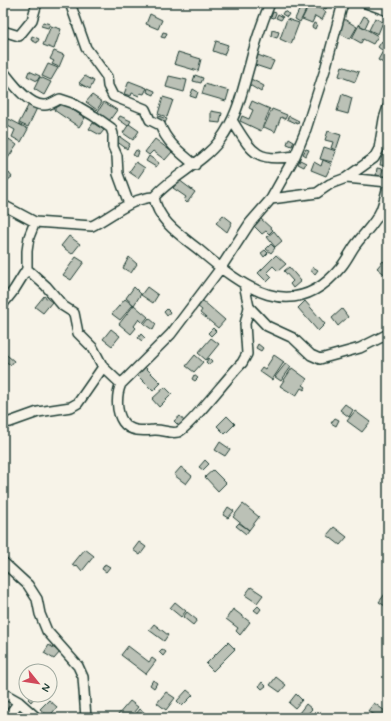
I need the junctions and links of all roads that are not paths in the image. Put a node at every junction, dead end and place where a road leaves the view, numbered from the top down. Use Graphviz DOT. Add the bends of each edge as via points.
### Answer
graph roads {
  1 [pos="37,3"];
  2 [pos="70,3"];
  3 [pos="270,3"];
  4 [pos="343,3"];
  5 [pos="366,3"];
  6 [pos="388,11"];
  7 [pos="3,31"];
  8 [pos="3,71"];
  9 [pos="388,107"];
  10 [pos="232,122"];
  11 [pos="295,156"];
  12 [pos="195,165"];
  13 [pos="346,178"];
  14 [pos="388,182"];
  15 [pos="388,186"];
  16 [pos="154,197"];
  17 [pos="271,198"];
  18 [pos="128,204"];
  19 [pos="3,205"];
  20 [pos="35,222"];
  21 [pos="27,269"];
  22 [pos="220,269"];
  23 [pos="244,284"];
  24 [pos="3,304"];
  25 [pos="249,307"];
  26 [pos="388,334"];
  27 [pos="104,367"];
  28 [pos="121,384"];
  29 [pos="3,423"];
  30 [pos="3,562"];
  31 [pos="3,693"];
  32 [pos="18,701"];
  33 [pos="18,703"];
  34 [pos="20,703"];
  35 [pos="7,718"];
  36 [pos="37,718"];
  37 [pos="86,718"];
  1 -- 7 [label="street" via="32,20 18,36"];
  2 -- 12 [label="street" via="86,48 107,77 113,96 145,109 150,120 160,125 164,136"];
  3 -- 10 [label="street" via="250,64 242,99"];
  4 -- 11 [label="street" via="326,70"];
  5 -- 6 [label="street"];
  8 -- 18 [label="street" via="18,91 40,105 47,105 60,99 72,103 111,128 118,174"];
  9 -- 13 [label="street" via="379,149 374,158"];
  10 -- 11 [label="street" via="247,144 263,157 275,159"];
  10 -- 12 [label="street" via="220,141"];
  11 -- 17 [label="street"];
  12 -- 16 [label="street" via="167,183"];
  13 -- 14 [label="street"];
  13 -- 17 [label="street" via="330,184 317,193"];
  15 -- 23 [label="street" via="382,209 341,267 307,295 276,298"];
  16 -- 18 [label="street"];
  16 -- 22 [label="street" via="155,205 163,219"];
  17 -- 22 [label="street" via="250,223"];
  18 -- 20 [label="street" via="92,226"];
  19 -- 20 [label="street"];
  20 -- 21 [label="street" via="26,251"];
  21 -- 24 [label="street"];
  21 -- 27 [label="street" via="63,306 74,313 78,333 93,348"];
  22 -- 23 [label="street"];
  22 -- 28 [label="street" via="171,334"];
  23 -- 25 [label="street"];
  25 -- 26 [label="street" via="267,326 293,338 320,359 360,348"];
  25 -- 28 [label="street" via="245,324 247,354 180,431 143,431 126,426 119,416 118,392"];
  27 -- 28 [label="street"];
  27 -- 29 [label="street" via="78,403 71,407 38,412"];
  30 -- 37 [label="street" via="28,585 37,599 47,630 78,666 83,676"];
  31 -- 32 [label="street"];
  33 -- 35 [label="street"];
  34 -- 36 [label="street"];
}
